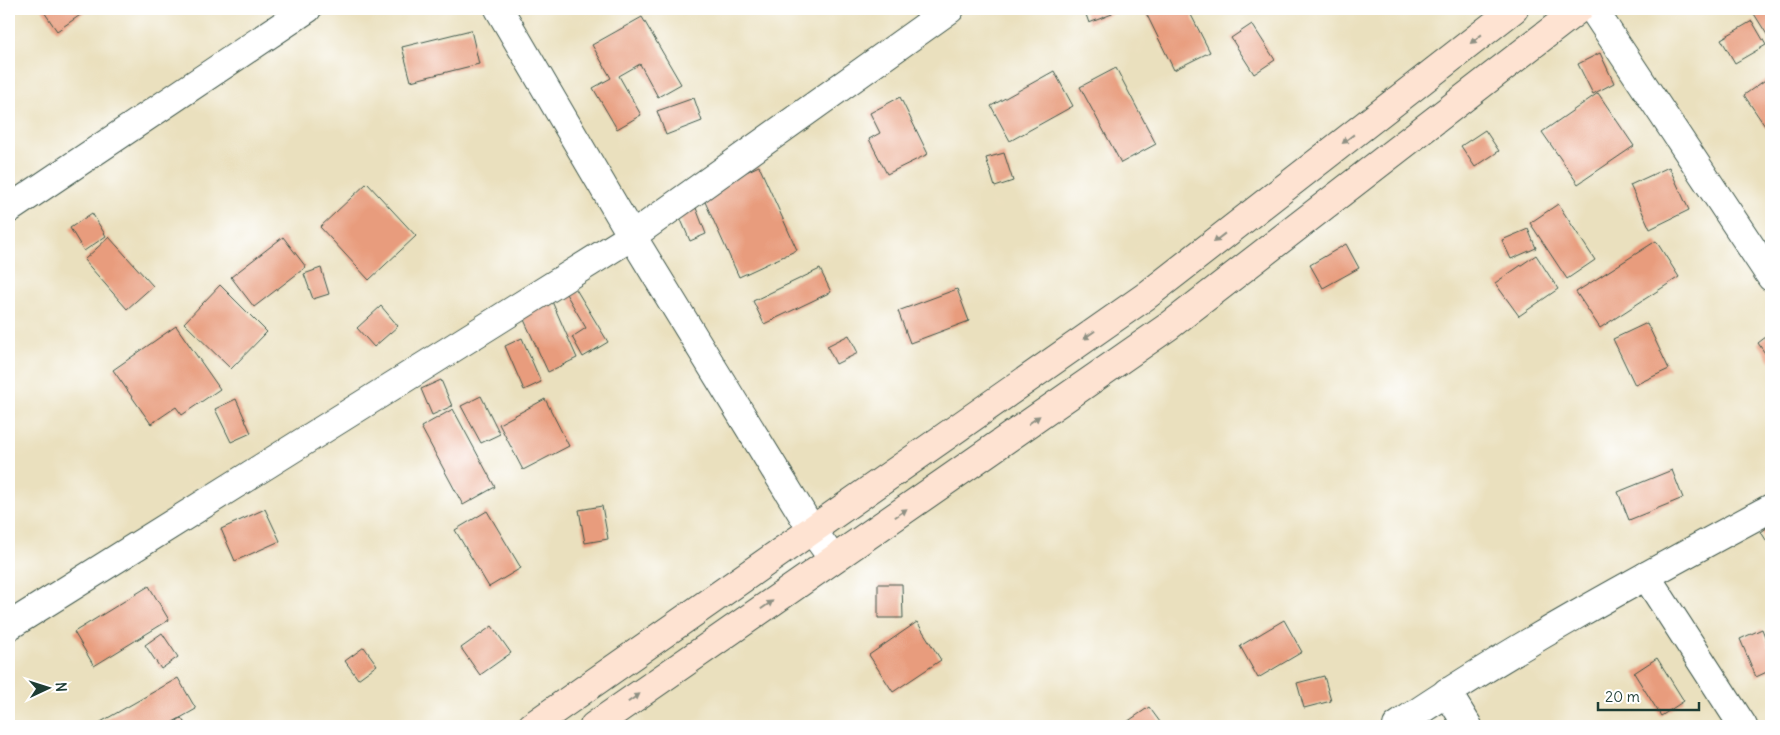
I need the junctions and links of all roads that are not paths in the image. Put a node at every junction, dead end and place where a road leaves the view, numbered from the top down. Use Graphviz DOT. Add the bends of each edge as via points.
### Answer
graph roads {
  1 [pos="307,9"];
  2 [pos="499,9"];
  3 [pos="950,9"];
  4 [pos="1514,9"];
  5 [pos="1579,9"];
  6 [pos="1594,9"];
  7 [pos="9,209"];
  8 [pos="632,236"];
  9 [pos="1771,277"];
  10 [pos="1771,508"];
  11 [pos="812,530"];
  12 [pos="833,560"];
  13 [pos="1646,576"];
  14 [pos="9,626"];
  15 [pos="1447,692"];
  16 [pos="532,726"];
  17 [pos="594,726"];
  18 [pos="1398,726"];
  19 [pos="1468,726"];
  20 [pos="1744,726"];
  1 -- 7 [label="street"];
  2 -- 8 [label="street"];
  3 -- 8 [label="street"];
  4 -- 11 [label="main road, one-way" via="1146,296"];
  12 -- 5 [label="main road, one-way" via="1169,326"];
  6 -- 9 [label="street"];
  8 -- 11 [label="street"];
  8 -- 14 [label="street"];
  10 -- 13 [label="street"];
  11 -- 12 [label="street"];
  11 -- 16 [label="main road"];
  17 -- 12 [label="main road, one-way"];
  13 -- 15 [label="street"];
  13 -- 20 [label="street"];
  15 -- 18 [label="street"];
  15 -- 19 [label="street"];
}
